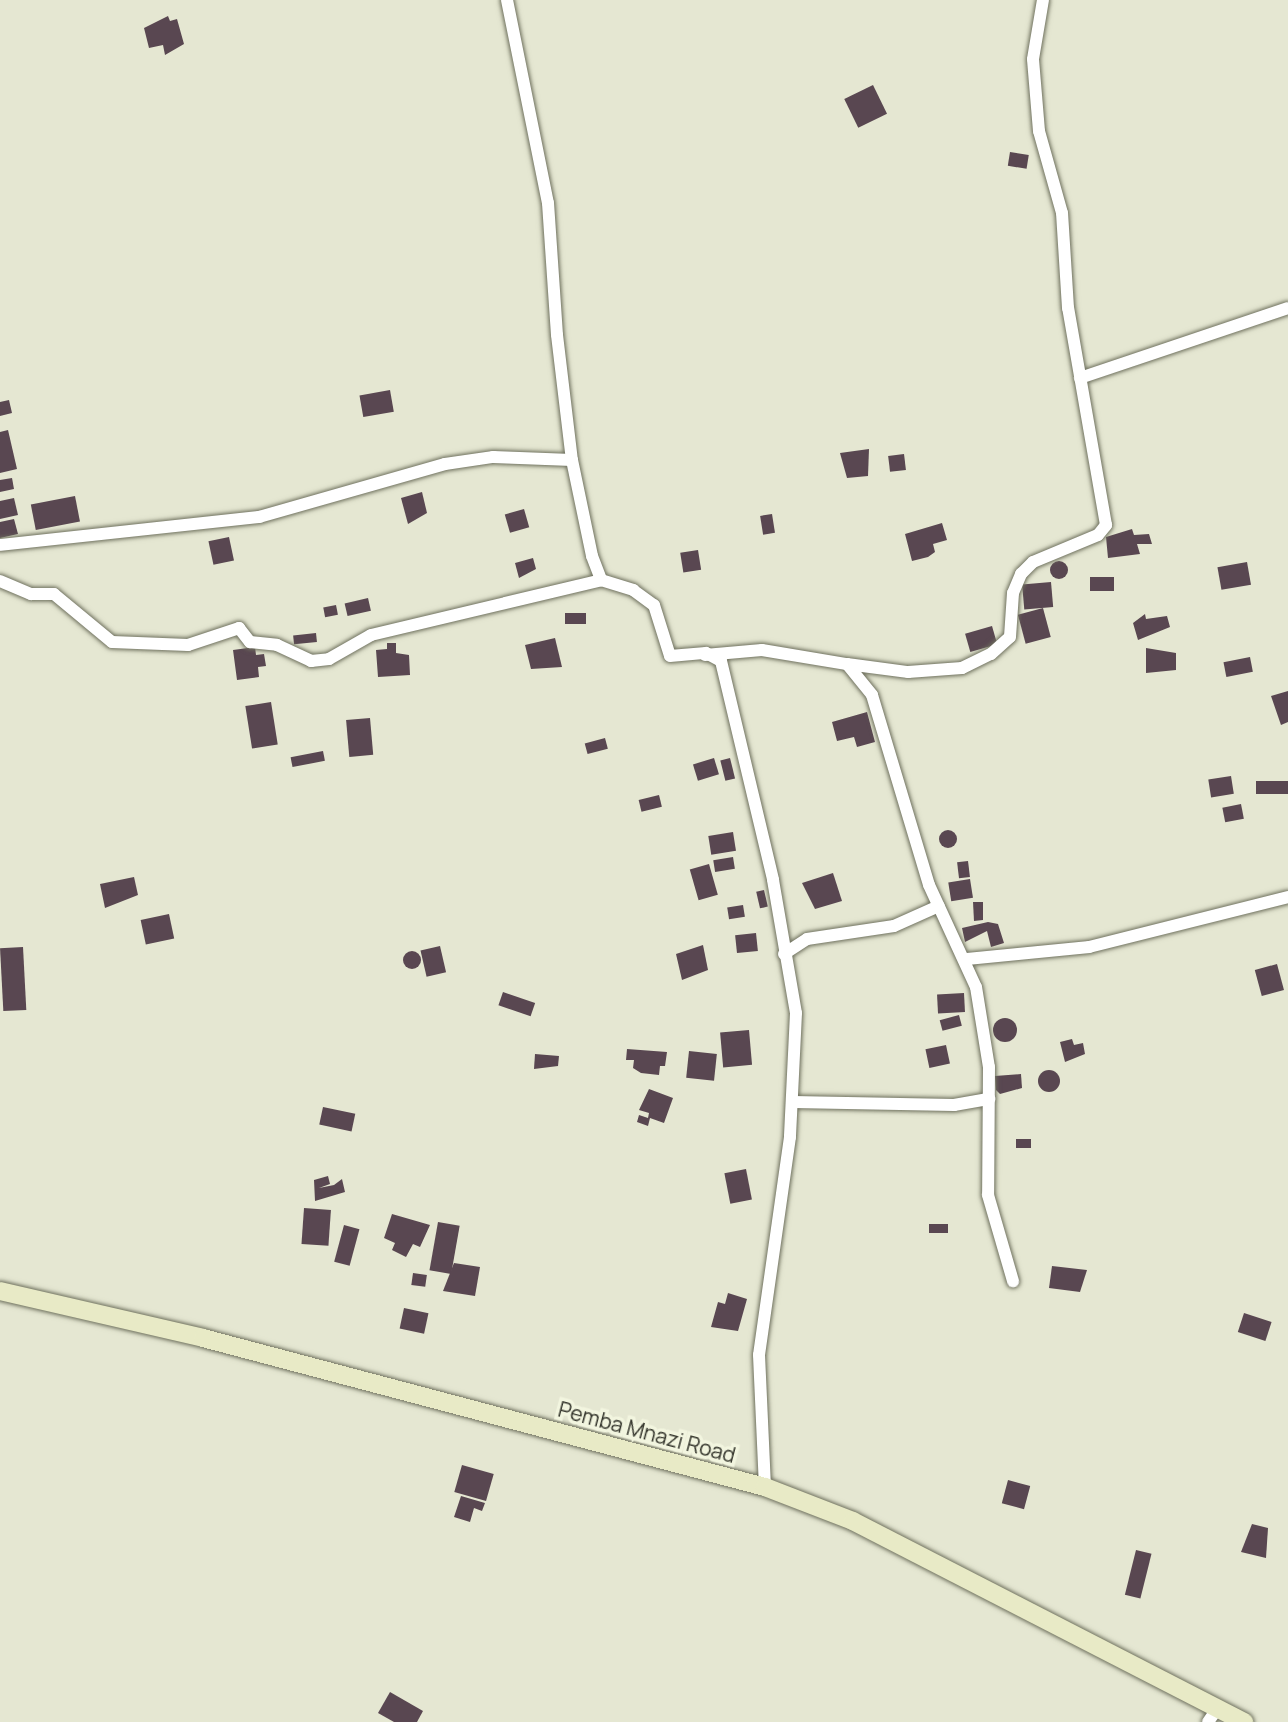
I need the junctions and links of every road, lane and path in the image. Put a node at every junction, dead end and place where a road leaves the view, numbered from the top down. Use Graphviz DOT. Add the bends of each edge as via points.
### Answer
graph roads {
  1 [pos="507,0"];
  2 [pos="1043,0"];
  3 [pos="1288,308"];
  4 [pos="1080,378"];
  5 [pos="572,460"];
  6 [pos="0,545"];
  7 [pos="601,580"];
  8 [pos="0,581"];
  9 [pos="705,655"];
  10 [pos="847,664"];
  11 [pos="1288,897"];
  12 [pos="939,906"];
  13 [pos="784,954"];
  14 [pos="967,959"];
  15 [pos="989,1098"];
  16 [pos="793,1102"];
  17 [pos="1013,1281"];
  18 [pos="0,1291"];
  19 [pos="765,1486"];
  20 [pos="1213,1716"];
  21 [pos="1244,1722"];
  1 -- 5 [label="street" via="548,202 549,254"];
  2 -- 4 [label="street" via="1034,86 1039,131 1062,213 1062,256"];
  3 -- 4 [label="street"];
  4 -- 10 [label="street" via="1105,500 1106,525 1098,535 1033,562 1021,574 1013,593 1010,637 975,662 908,672"];
  5 -- 6 [label="street" via="493,457 445,464 259,517"];
  5 -- 7 [label="street"];
  7 -- 8 [label="street" via="371,635 329,659 311,661 276,645 250,642 239,628 188,645 112,642 54,594 31,594"];
  7 -- 9 [label="street" via="647,597 670,656"];
  9 -- 10 [label="street" via="762,650"];
  9 -- 13 [label="street" via="721,661"];
  10 -- 12 [label="street" via="860,676 886,727"];
  11 -- 14 [label="street" via="1089,947"];
  12 -- 13 [label="street" via="894,926 807,939"];
  12 -- 14 [label="street"];
  13 -- 16 [label="street" via="796,1013"];
  14 -- 15 [label="street" via="984,1025"];
  15 -- 16 [label="street" via="954,1105"];
  15 -- 17 [label="street" via="988,1195"];
  16 -- 19 [label="street" via="759,1355"];
  18 -- 19 [label="main road, Pemba Mnazi Road" via="203,1338"];
  19 -- 20 [label="main road, Pemba Mnazi Road" via="853,1521"];
  20 -- 21 [label="main road, Pemba Mnazi Road"];
}
